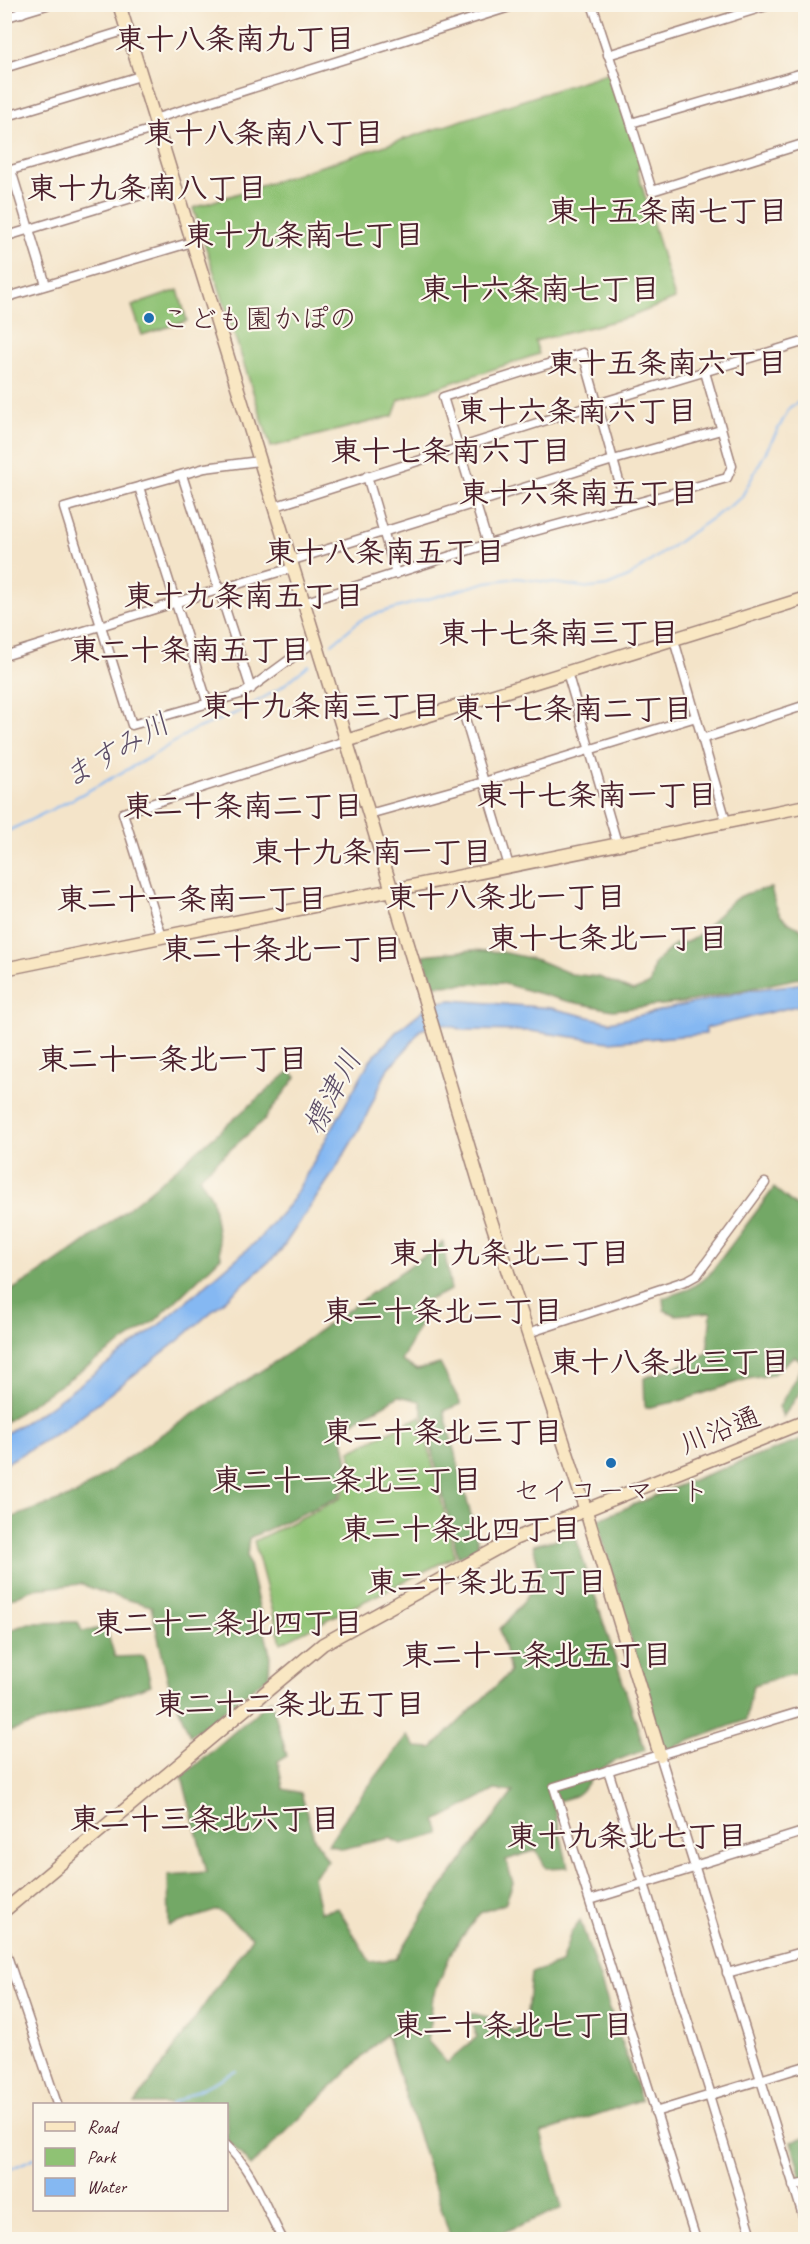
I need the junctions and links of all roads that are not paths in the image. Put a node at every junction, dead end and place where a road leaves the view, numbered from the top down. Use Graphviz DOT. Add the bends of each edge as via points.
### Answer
graph roads {
  1 [pos="50,4"];
  2 [pos="119,4"];
  3 [pos="519,4"];
  4 [pos="592,4"];
  5 [pos="773,4"];
  6 [pos="20,9"];
  7 [pos="4,18"];
  8 [pos="127,30"];
  9 [pos="608,55"];
  10 [pos="4,68"];
  11 [pos="806,72"];
  12 [pos="140,76"];
  13 [pos="4,117"];
  14 [pos="631,123"];
  15 [pos="155,124"];
  16 [pos="806,143"];
  17 [pos="8,171"];
  18 [pos="174,185"];
  19 [pos="29,230"];
  20 [pos="4,237"];
  21 [pos="192,243"];
  22 [pos="46,285"];
  23 [pos="4,298"];
  24 [pos="806,341"];
  25 [pos="705,372"];
  26 [pos="597,404"];
  27 [pos="722,430"];
  28 [pos="460,448"];
  29 [pos="613,460"];
  30 [pos="259,461"];
  31 [pos="182,475"];
  32 [pos="367,476"];
  33 [pos="139,487"];
  34 [pos="476,502"];
  35 [pos="626,506"];
  36 [pos="273,507"];
  37 [pos="383,532"];
  38 [pos="488,544"];
  39 [pos="291,565"];
  40 [pos="396,574"];
  41 [pos="219,590"];
  42 [pos="806,598"];
  43 [pos="177,602"];
  44 [pos="303,603"];
  45 [pos="101,627"];
  46 [pos="674,640"];
  47 [pos="315,641"];
  48 [pos="4,656"];
  49 [pos="567,672"];
  50 [pos="251,689"];
  51 [pos="208,704"];
  52 [pos="461,705"];
  53 [pos="806,705"];
  54 [pos="696,717"];
  55 [pos="702,739"];
  56 [pos="346,741"];
  57 [pos="590,748"];
  58 [pos="484,782"];
  59 [pos="806,806"];
  60 [pos="369,814"];
  61 [pos="726,821"];
  62 [pos="617,843"];
  63 [pos="509,866"];
  64 [pos="391,889"];
  65 [pos="162,937"];
  66 [pos="4,969"];
  67 [pos="765,1183"];
  68 [pos="528,1333"];
  69 [pos="806,1421"];
  70 [pos="586,1511"];
  71 [pos="806,1710"];
  72 [pos="660,1755"];
  73 [pos="608,1770"];
  74 [pos="806,1831"];
  75 [pos="694,1867"];
  76 [pos="643,1884"];
  77 [pos="590,1900"];
  78 [pos="4,1911"];
  79 [pos="4,1947"];
  80 [pos="806,1951"];
  81 [pos="727,1973"];
  82 [pos="806,2066"];
  83 [pos="761,2080"];
  84 [pos="710,2095"];
  85 [pos="57,2103"];
  86 [pos="655,2112"];
  87 [pos="228,2147"];
  88 [pos="806,2183"];
  89 [pos="793,2186"];
  90 [pos="806,2225"];
  91 [pos="283,2240"];
  92 [pos="696,2240"];
  93 [pos="753,2240"];
  1 -- 6 [label="street"];
  2 -- 8 [label="street"];
  3 -- 15 [label="street"];
  4 -- 9 [label="street"];
  5 -- 9 [label="street"];
  6 -- 7 [label="street"];
  8 -- 10 [label="street"];
  8 -- 12 [label="street"];
  9 -- 14 [label="street"];
  11 -- 14 [label="street"];
  12 -- 13 [label="street"];
  12 -- 15 [label="street"];
  14 -- 16 [label="street" via="652,191"];
  15 -- 17 [label="street"];
  15 -- 18 [label="street"];
  17 -- 19 [label="street"];
  18 -- 19 [label="street"];
  18 -- 21 [label="street"];
  19 -- 20 [label="street"];
  19 -- 22 [label="street"];
  21 -- 22 [label="street"];
  21 -- 30 [label="street"];
  22 -- 23 [label="street"];
  24 -- 25 [label="street"];
  25 -- 26 [label="street"];
  25 -- 27 [label="street"];
  26 -- 28 [label="street"];
  26 -- 28 [label="street" via="584,353 443,397"];
  26 -- 29 [label="street"];
  27 -- 29 [label="street"];
  27 -- 35 [label="street" via="732,466 727,478"];
  28 -- 32 [label="street"];
  28 -- 34 [label="street"];
  29 -- 34 [label="street"];
  29 -- 35 [label="street"];
  30 -- 31 [label="street"];
  30 -- 36 [label="street"];
  31 -- 33 [label="street"];
  31 -- 41 [label="street"];
  32 -- 36 [label="street"];
  32 -- 37 [label="street"];
  33 -- 43 [label="street"];
  33 -- 45 [label="street" via="63,508"];
  34 -- 37 [label="street"];
  34 -- 38 [label="street"];
  35 -- 38 [label="street"];
  36 -- 39 [label="street"];
  37 -- 39 [label="street"];
  37 -- 40 [label="street"];
  38 -- 40 [label="street"];
  39 -- 41 [label="street"];
  39 -- 44 [label="street"];
  40 -- 44 [label="street"];
  41 -- 43 [label="street"];
  41 -- 50 [label="street"];
  42 -- 46 [label="street"];
  43 -- 45 [label="street"];
  43 -- 51 [label="street"];
  44 -- 47 [label="street"];
  45 -- 48 [label="street"];
  45 -- 51 [label="street" via="132,726"];
  46 -- 49 [label="street"];
  46 -- 54 [label="street"];
  47 -- 50 [label="street"];
  47 -- 56 [label="street"];
  49 -- 52 [label="street"];
  49 -- 57 [label="street"];
  50 -- 51 [label="street"];
  52 -- 56 [label="street"];
  52 -- 58 [label="street"];
  53 -- 55 [label="street"];
  54 -- 55 [label="street"];
  54 -- 57 [label="street"];
  55 -- 61 [label="street"];
  56 -- 60 [label="street"];
  56 -- 65 [label="street" via="123,813"];
  57 -- 58 [label="street"];
  57 -- 62 [label="street"];
  58 -- 60 [label="street"];
  58 -- 63 [label="street"];
  59 -- 61 [label="street"];
  60 -- 64 [label="street"];
  61 -- 62 [label="street"];
  62 -- 63 [label="street"];
  63 -- 64 [label="street"];
  64 -- 65 [label="street"];
  64 -- 68 [label="street"];
  65 -- 66 [label="street"];
  67 -- 68 [label="street" via="697,1275"];
  68 -- 70 [label="street"];
  69 -- 70 [label="street, 川沿通"];
  70 -- 72 [label="street"];
  70 -- 78 [label="street, 川沿通" via="514,1539 323,1644"];
  71 -- 72 [label="street"];
  72 -- 73 [label="street"];
  72 -- 75 [label="street"];
  73 -- 76 [label="street"];
  73 -- 77 [label="street" via="554,1787"];
  74 -- 75 [label="street"];
  75 -- 76 [label="street"];
  75 -- 81 [label="street"];
  76 -- 77 [label="street"];
  76 -- 84 [label="street"];
  77 -- 86 [label="street"];
  79 -- 85 [label="street"];
  80 -- 81 [label="street"];
  81 -- 83 [label="street"];
  82 -- 83 [label="street"];
  83 -- 84 [label="street"];
  83 -- 89 [label="street"];
  84 -- 86 [label="street"];
  84 -- 93 [label="street"];
  86 -- 92 [label="street"];
  87 -- 91 [label="street" via="259,2190"];
  88 -- 89 [label="street"];
  89 -- 90 [label="street"];
}
